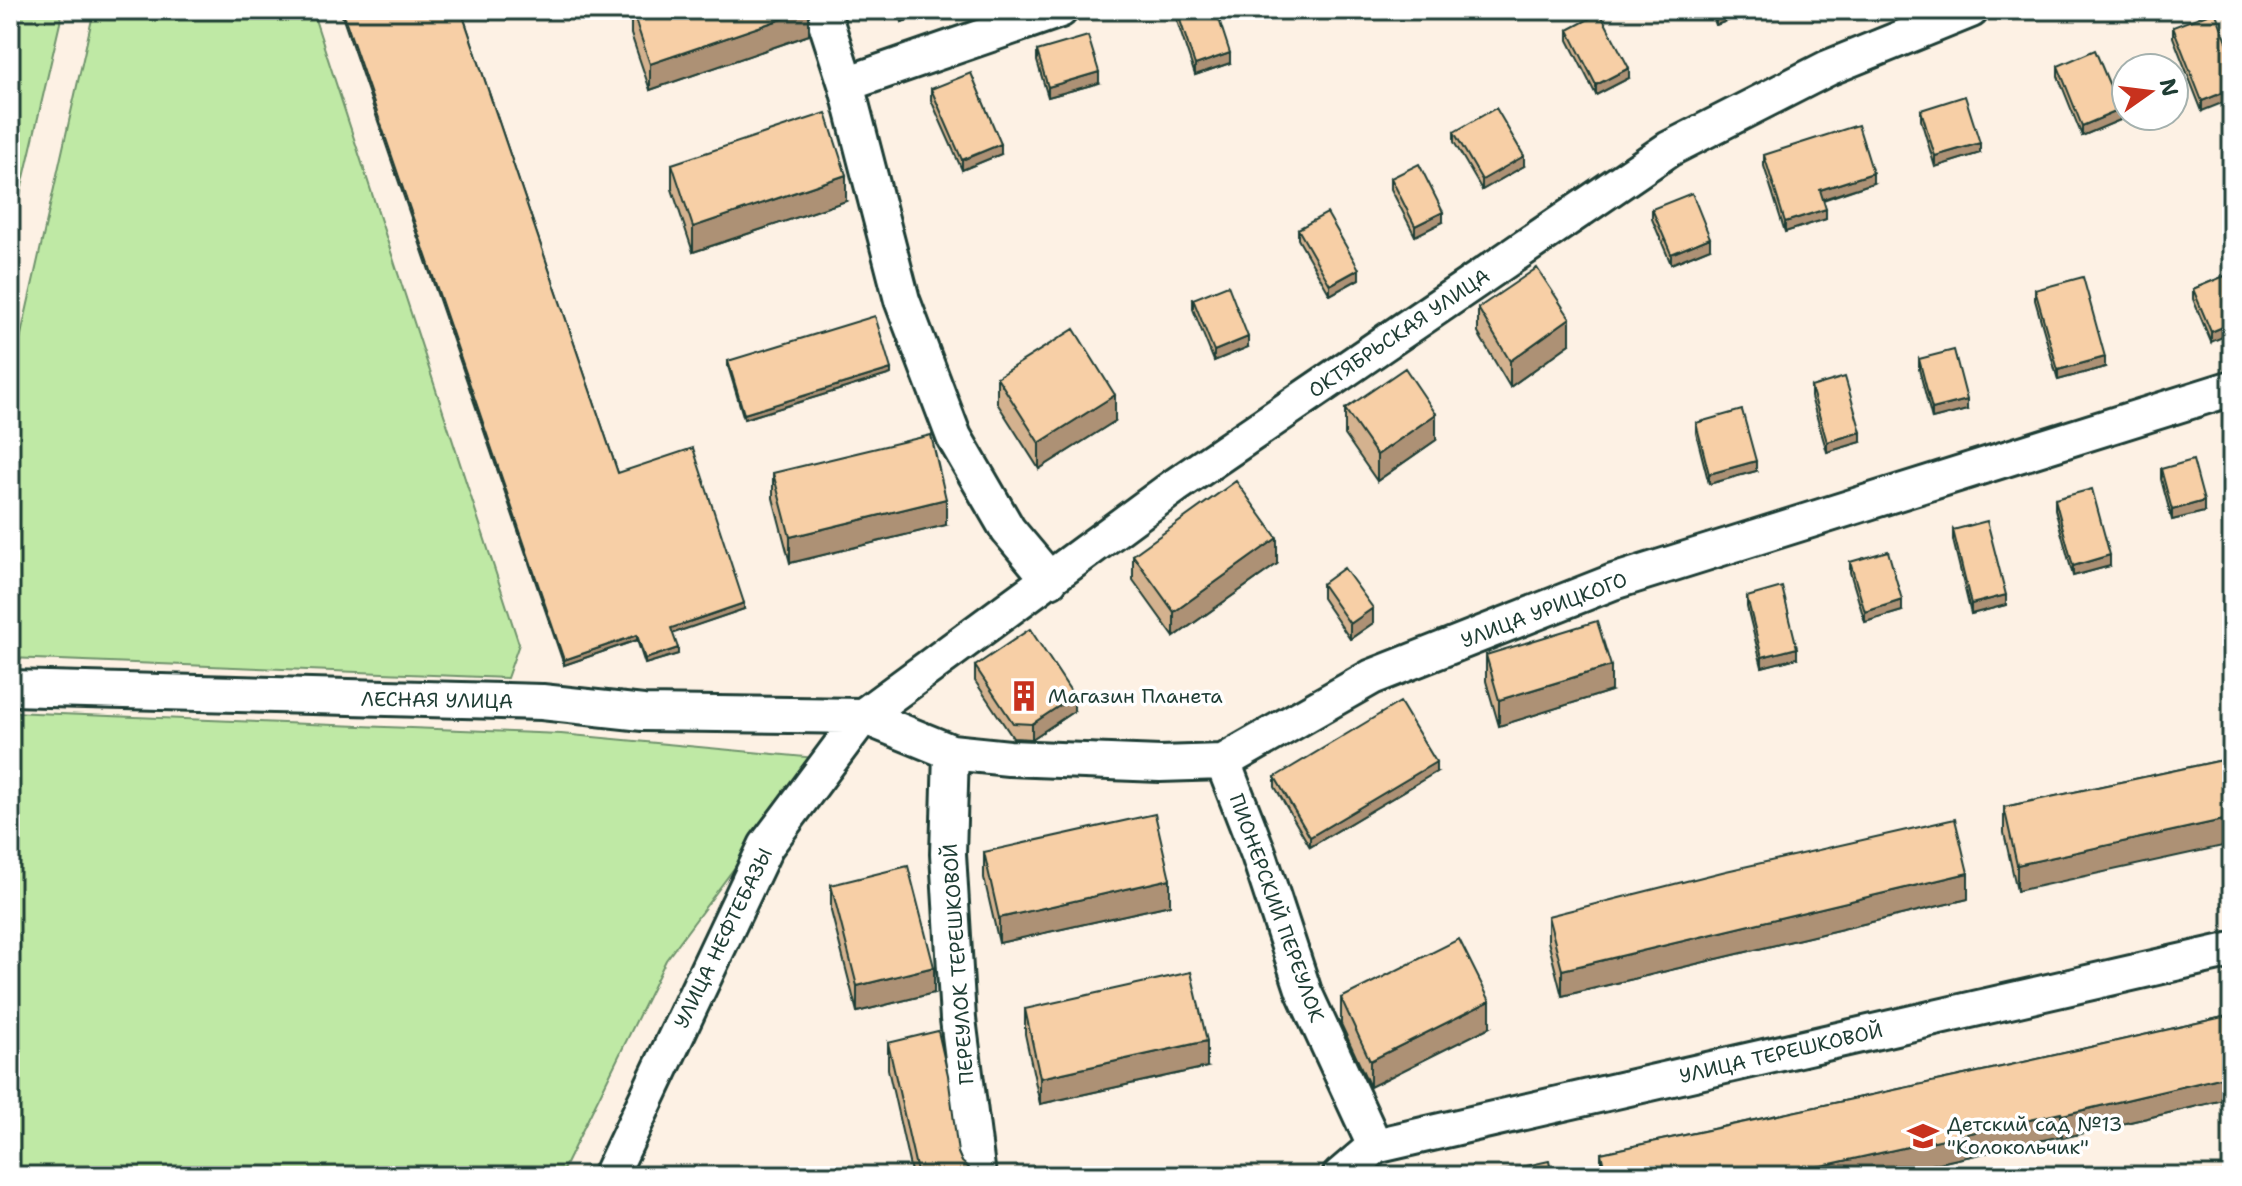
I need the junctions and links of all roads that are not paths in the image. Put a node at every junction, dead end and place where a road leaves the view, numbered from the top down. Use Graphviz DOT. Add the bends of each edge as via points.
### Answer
graph roads {
  1 [pos="822,10"];
  2 [pos="1060,10"];
  3 [pos="1971,10"];
  4 [pos="846,84"];
  5 [pos="2232,388"];
  6 [pos="1050,580"];
  7 [pos="10,688"];
  8 [pos="863,716"];
  9 [pos="951,752"];
  10 [pos="1223,762"];
  11 [pos="2232,950"];
  12 [pos="1375,1146"];
  13 [pos="610,1176"];
  14 [pos="978,1176"];
  15 [pos="1342,1176"];
  1 -- 4 [label="street"];
  2 -- 4 [label="street"];
  3 -- 6 [label="street, ОКТЯБРЬСКАЯ УЛИЦА" via="1828,68 1669,149 1175,486"];
  4 -- 6 [label="street" via="902,300 954,437 1008,530"];
  5 -- 10 [label="street, УЛИЦА УРИЦКОГО" via="1613,582 1372,677"];
  6 -- 8 [label="street, ОКТЯБРЬСКАЯ УЛИЦА"];
  7 -- 8 [label="street, ЛЕСНАЯ УЛИЦА" via="542,702 643,713"];
  8 -- 9 [label="street, УЛИЦА УРИЦКОГО"];
  8 -- 13 [label="street, УЛИЦА НЕФТЕБАЗЫ" via="766,846"];
  9 -- 10 [label="street, УЛИЦА УРИЦКОГО" via="1160,764"];
  9 -- 14 [label="street, ПЕРЕУЛОК ТЕРЕШКОВОЙ" via="948,854 957,1004"];
  10 -- 12 [label="street, ПИОНЕРСКИЙ ПЕРЕУЛОК" via="1304,992"];
  11 -- 12 [label="street, УЛИЦА ТЕРЕШКОВОЙ"];
  12 -- 15 [label="street, УЛИЦА ТЕРЕШКОВОЙ"];
}
